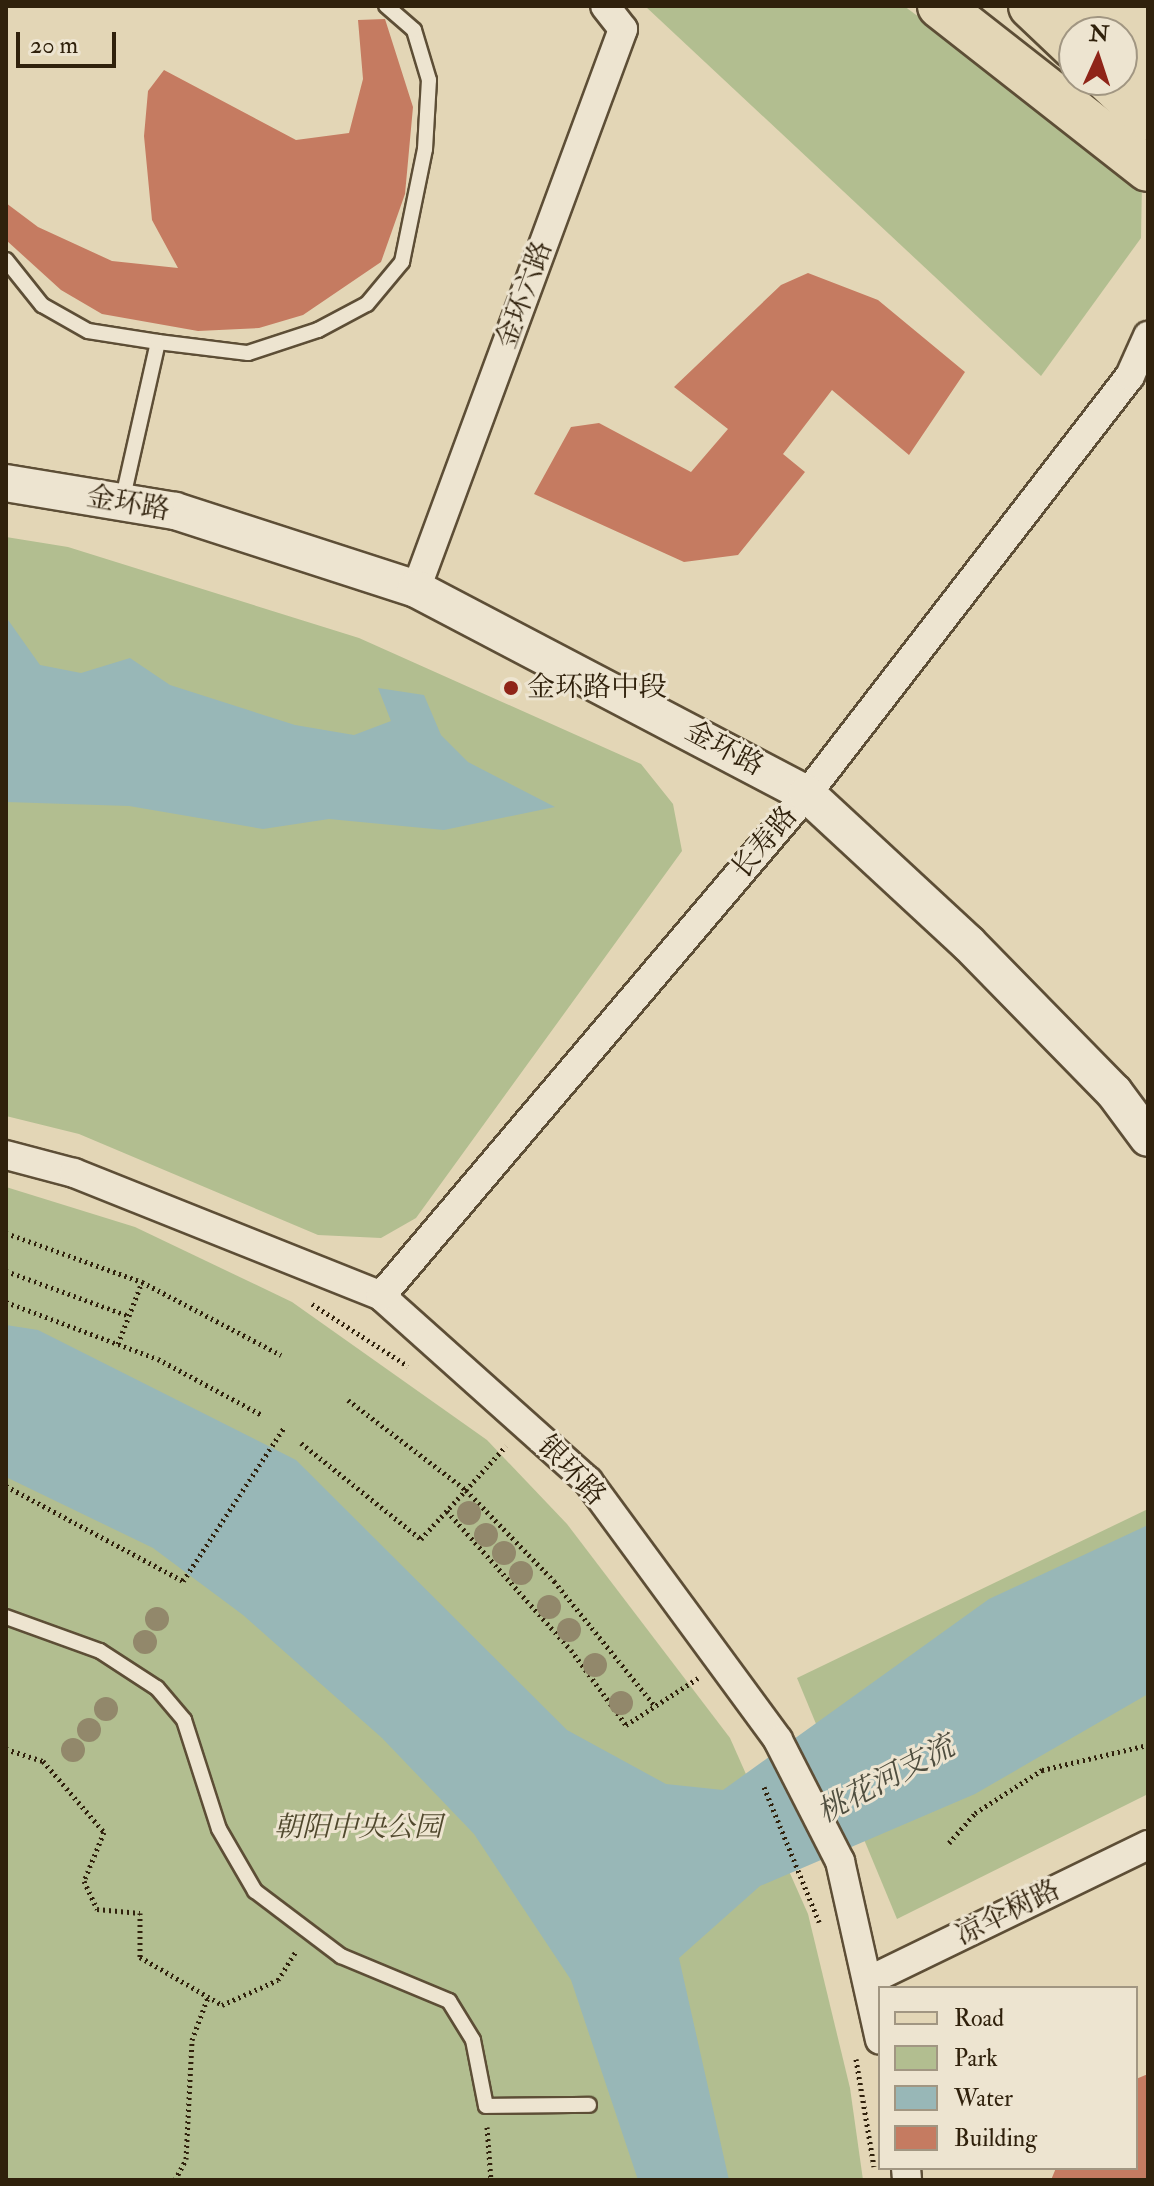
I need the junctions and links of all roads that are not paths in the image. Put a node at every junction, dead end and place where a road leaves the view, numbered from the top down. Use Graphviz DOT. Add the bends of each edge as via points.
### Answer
graph roads {
  1 [pos="386,6"];
  2 [pos="605,6"];
  3 [pos="940,6"];
  4 [pos="1031,6"];
  5 [pos="1115,6"];
  6 [pos="1058,32"];
  7 [pos="1148,38"];
  8 [pos="1125,96"];
  9 [pos="1148,118"];
  10 [pos="1148,169"];
  11 [pos="6,260"];
  12 [pos="1148,336"];
  13 [pos="158,342"];
  14 [pos="1139,368"];
  15 [pos="6,483"];
  16 [pos="122,502"];
  17 [pos="416,589"];
  18 [pos="807,794"];
  19 [pos="1148,1138"];
  20 [pos="6,1155"];
  21 [pos="381,1296"];
  22 [pos="6,1617"];
  23 [pos="1148,1845"];
  24 [pos="868,1981"];
  25 [pos="878,2030"];
  26 [pos="589,2105"];
  1 -- 13 [label="lane" via="414,30 429,80 425,149 402,262 367,304 318,330 248,353"];
  2 -- 17 [label="street, 金环六路" via="623,29"];
  3 -- 10 [label="main road"];
  4 -- 6 [label="main road"];
  5 -- 7 [label="main road"];
  8 -- 9 [label="main road"];
  11 -- 13 [label="lane" via="42,305 88,331"];
  12 -- 14 [label="street, 长寿路"];
  13 -- 16 [label="lane"];
  14 -- 18 [label="street, 长寿路"];
  15 -- 16 [label="street, 金环路"];
  16 -- 17 [label="street, 金环路" via="175,511"];
  17 -- 18 [label="street, 金环路"];
  18 -- 19 [label="street, 金环路" via="968,943 1114,1092"];
  18 -- 21 [label="street, 长寿路"];
  20 -- 21 [label="street, 银环路" via="74,1173"];
  21 -- 24 [label="street, 银环路" via="588,1481 778,1740 840,1861"];
  22 -- 26 [label="lane" via="100,1651 157,1688 184,1720 219,1829 255,1891 341,1956 449,2001 473,2040 486,2106"];
  23 -- 24 [label="street, 凉伞树路"];
  24 -- 25 [label="street, 银环路"];
}
